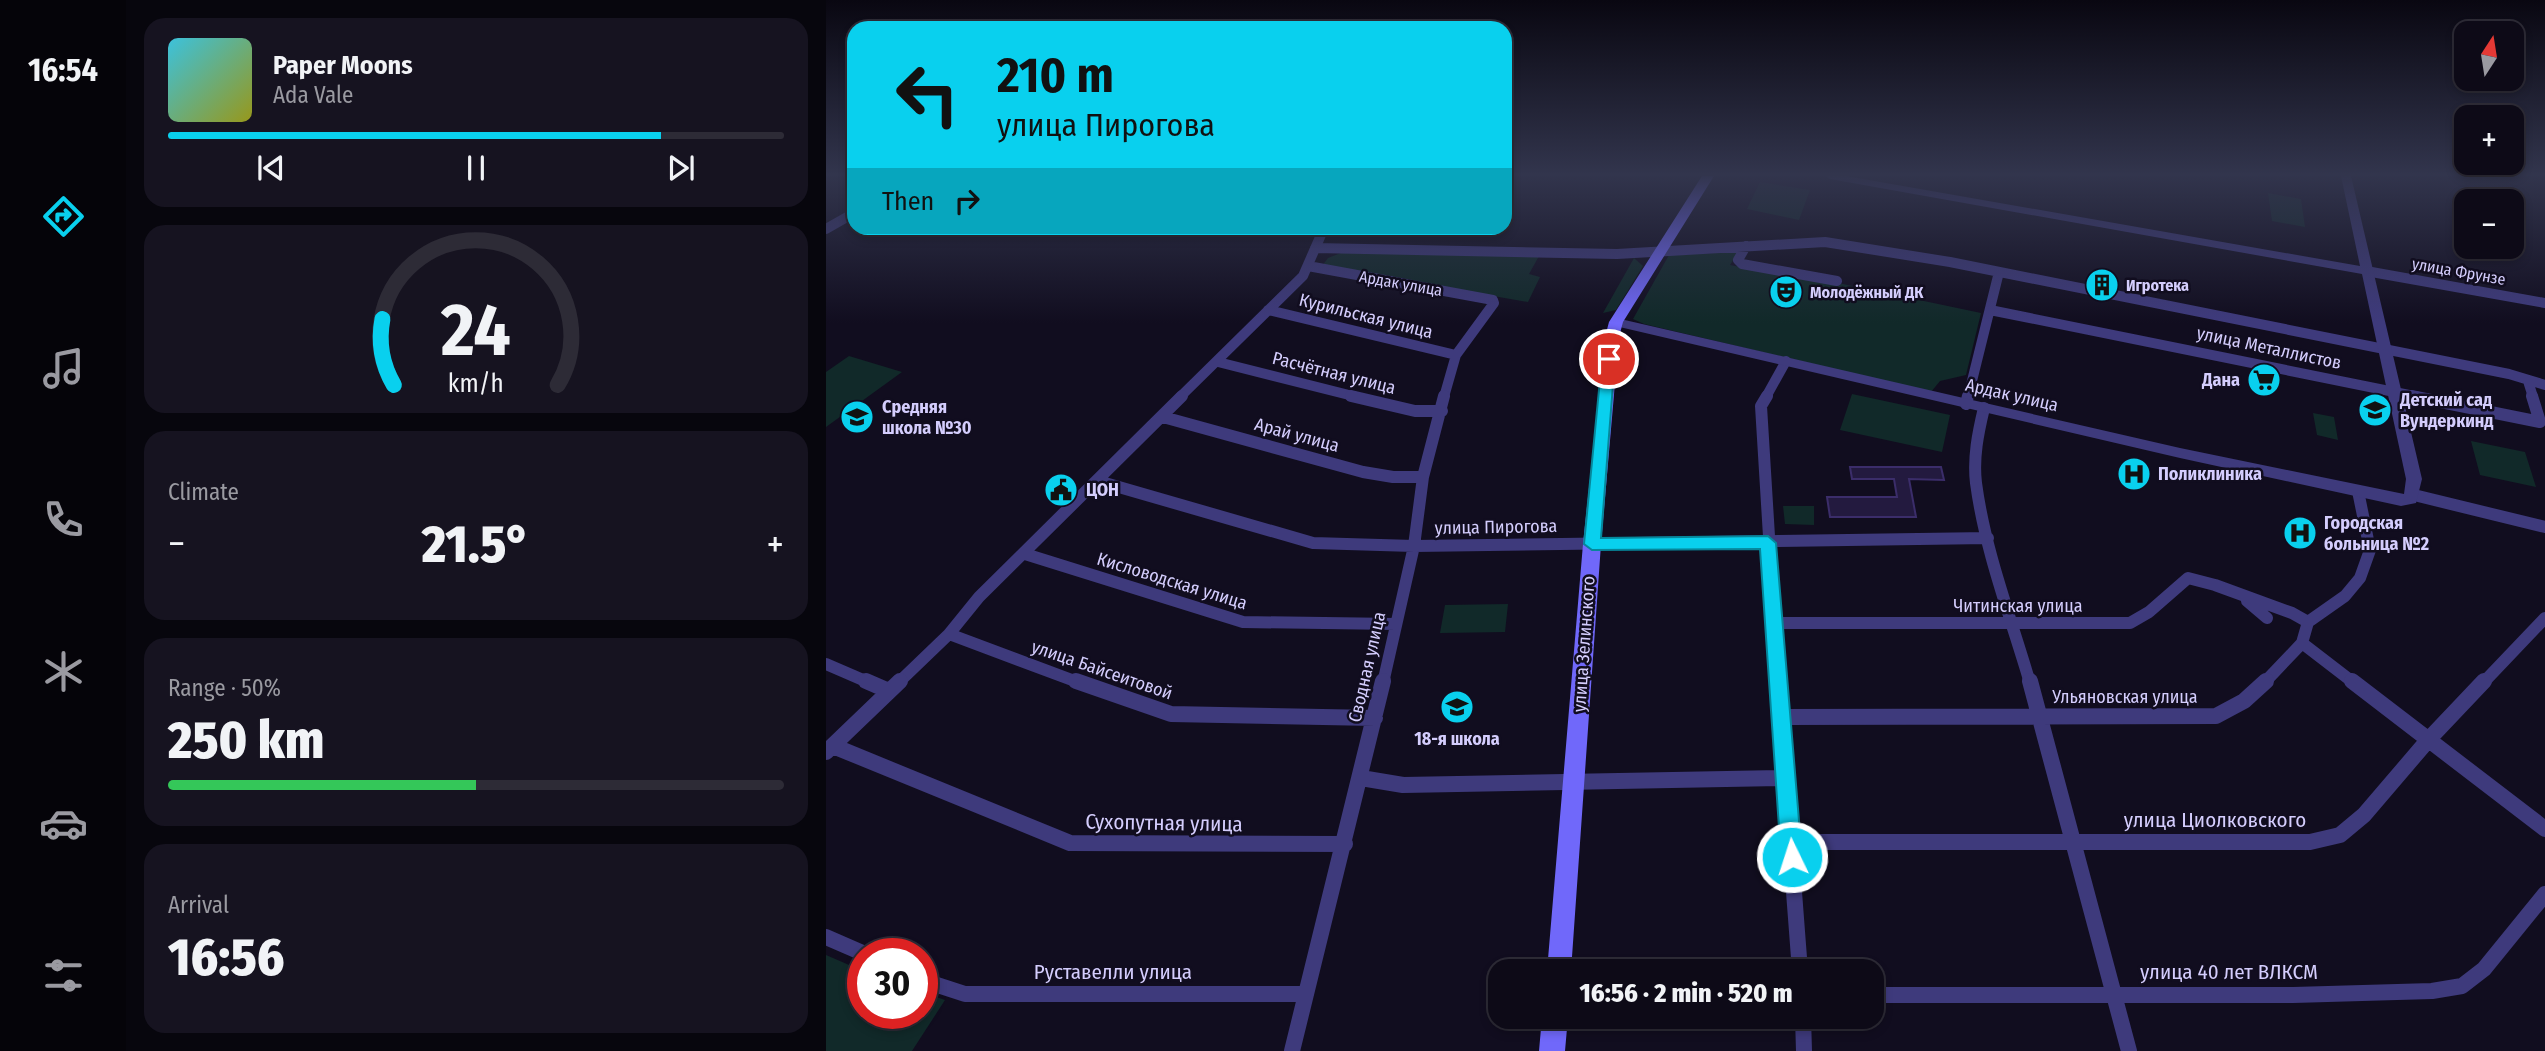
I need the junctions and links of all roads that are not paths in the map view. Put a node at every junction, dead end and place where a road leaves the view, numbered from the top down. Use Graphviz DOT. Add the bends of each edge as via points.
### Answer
graph roads {
  1 [pos="1678,225"];
  2 [pos="2107,225"];
  3 [pos="2356,225"];
  4 [pos="1321,235"];
  5 [pos="1746,246"];
  6 [pos="1315,248"];
  7 [pos="1662,250"];
  8 [pos="1308,266"];
  9 [pos="2366,271"];
  10 [pos="1998,272"];
  11 [pos="1837,281"];
  12 [pos="1493,300"];
  13 [pos="2545,303"];
  14 [pos="1268,310"];
  15 [pos="1990,310"];
  16 [pos="1616,322"];
  17 [pos="2384,350"];
  18 [pos="1457,355"];
  19 [pos="1786,361"];
  20 [pos="1218,362"];
  21 [pos="2528,381"];
  22 [pos="2545,385"];
  23 [pos="2396,393"];
  24 [pos="1966,404"];
  25 [pos="1984,408"];
  26 [pos="1441,411"];
  27 [pos="1163,416"];
  28 [pos="1423,477"];
  29 [pos="1098,481"];
  30 [pos="2358,491"];
  31 [pos="2407,498"];
  32 [pos="2545,527"];
  33 [pos="1988,538"];
  34 [pos="1768,543"];
  35 [pos="1592,544"];
  36 [pos="1414,546"];
  37 [pos="1024,554"];
  38 [pos="2241,596"];
  39 [pos="2267,618"];
  40 [pos="2545,618"];
  41 [pos="2308,622"];
  42 [pos="1775,623"];
  43 [pos="2014,623"];
  44 [pos="1396,624"];
  45 [pos="949,634"];
  46 [pos="2302,643"];
  47 [pos="826,664"];
  48 [pos="889,691"];
  49 [pos="1782,717"];
  50 [pos="2040,717"];
  51 [pos="1375,718"];
  52 [pos="2429,739"];
  53 [pos="829,749"];
  54 [pos="1361,778"];
  55 [pos="1785,778"];
  56 [pos="1574,784"];
  57 [pos="2545,829"];
  58 [pos="1791,842"];
  59 [pos="2073,842"];
  60 [pos="1345,844"];
  61 [pos="2545,894"];
  62 [pos="826,937"];
  63 [pos="847,946"];
  64 [pos="1560,959"];
  65 [pos="1799,959"];
  66 [pos="938,985"];
  67 [pos="1306,994"];
  68 [pos="1884,995"];
  69 [pos="2114,996"];
  70 [pos="1554,1029"];
  71 [pos="1803,1029"];
  72 [pos="1293,1051"];
  73 [pos="1552,1051"];
  74 [pos="1804,1051"];
  75 [pos="2129,1051"];
  1 -- 7 [label="main road, улица Зелинского"];
  2 -- 9 [label="street, улица Фрунзе"];
  3 -- 9 [label="street"];
  4 -- 6 [label="street"];
  5 -- 7 [label="street"];
  5 -- 10 [label="street" via="1825,242"];
  5 -- 11 [label="street" via="1738,260 1742,264"];
  6 -- 7 [label="street" via="1617,254"];
  6 -- 8 [label="street"];
  7 -- 16 [label="main road, улица Зелинского"];
  8 -- 12 [label="street, Ардак улица"];
  8 -- 14 [label="street"];
  9 -- 13 [label="street, улица Фрунзе"];
  9 -- 17 [label="street"];
  10 -- 15 [label="street"];
  10 -- 17 [label="street"];
  12 -- 18 [label="street, Сводная улица" via="1491,310"];
  14 -- 18 [label="street, Курильская улица"];
  14 -- 20 [label="street"];
  15 -- 23 [label="street, улица Металлистов"];
  15 -- 24 [label="street"];
  16 -- 19 [label="street, Ардак улица"];
  16 -- 35 [label="main road, улица Зелинского"];
  17 -- 21 [label="street"];
  17 -- 23 [label="street"];
  18 -- 26 [label="street, Сводная улица"];
  19 -- 24 [label="street, Ардак улица"];
  19 -- 34 [label="street" via="1761,406"];
  20 -- 26 [label="street, Расчётная улица" via="1391,406"];
  20 -- 27 [label="street"];
  21 -- 22 [label="street"];
  21 -- 23 [label="street, улица Металлистов" via="2540,422"];
  23 -- 31 [label="street" via="2414,480"];
  24 -- 25 [label="street, Ардак улица"];
  25 -- 30 [label="street, Ардак улица"];
  25 -- 33 [label="street" via="1976,444 1976,482"];
  26 -- 28 [label="street, Сводная улица"];
  27 -- 28 [label="street, Арай улица" via="1363,472"];
  27 -- 29 [label="street"];
  28 -- 36 [label="street, Сводная улица"];
  29 -- 36 [label="street, улица Пирогова" via="1313,542"];
  29 -- 37 [label="street"];
  30 -- 31 [label="street, Ардак улица"];
  30 -- 41 [label="street" via="2370,550 2367,561 2344,596"];
  31 -- 32 [label="street, Ардак улица"];
  33 -- 34 [label="street, улица Пирогова"];
  33 -- 43 [label="street"];
  34 -- 35 [label="street, улица Пирогова"];
  34 -- 42 [label="street"];
  35 -- 36 [label="street, улица Пирогова"];
  35 -- 56 [label="main road, улица Зелинского"];
  36 -- 44 [label="street, Сводная улица"];
  37 -- 44 [label="street, Кисловодская улица" via="1243,622"];
  37 -- 45 [label="street"];
  38 -- 39 [label="street"];
  38 -- 41 [label="street" via="2298,614"];
  38 -- 43 [label="street, Читинская улица" via="2209,580 2188,578 2130,623"];
  40 -- 52 [label="street, улица Циолковского"];
  41 -- 46 [label="street, Ульяновская улица"];
  42 -- 43 [label="street, Читинская улица"];
  42 -- 49 [label="street"];
  43 -- 50 [label="street"];
  44 -- 51 [label="street, Сводная улица"];
  45 -- 48 [label="street"];
  45 -- 51 [label="street, улица Байсеитовой" via="1171,714"];
  46 -- 50 [label="street, Ульяновская улица" via="2244,701 2216,716"];
  46 -- 52 [label="street"];
  47 -- 48 [label="street"];
  48 -- 53 [label="street"];
  49 -- 50 [label="street, Ульяновская улица"];
  49 -- 55 [label="street"];
  50 -- 59 [label="street"];
  51 -- 54 [label="street, Сводная улица"];
  52 -- 57 [label="street"];
  52 -- 59 [label="street, улица Циолковского" via="2364,815 2340,835 2310,842"];
  53 -- 60 [label="street, Сухопутная улица" via="1070,843"];
  54 -- 56 [label="street" via="1403,785"];
  54 -- 60 [label="street, Сводная улица"];
  55 -- 56 [label="street"];
  55 -- 58 [label="street"];
  56 -- 64 [label="main road, улица Зелинского"];
  58 -- 59 [label="street, улица Циолковского"];
  58 -- 65 [label="street"];
  59 -- 69 [label="street"];
  60 -- 67 [label="street, Сводная улица"];
  61 -- 69 [label="street, улица 40 лет ВЛКСМ" via="2484,969 2462,986 2432,991"];
  62 -- 63 [label="street"];
  66 -- 67 [label="street, Руставелли улица" via="965,994"];
  67 -- 72 [label="street, Сводная улица"];
  68 -- 69 [label="street, улица 40 лет ВЛКСМ"];
  69 -- 75 [label="street"];
  70 -- 73 [label="main road"];
  71 -- 74 [label="street"];
}
